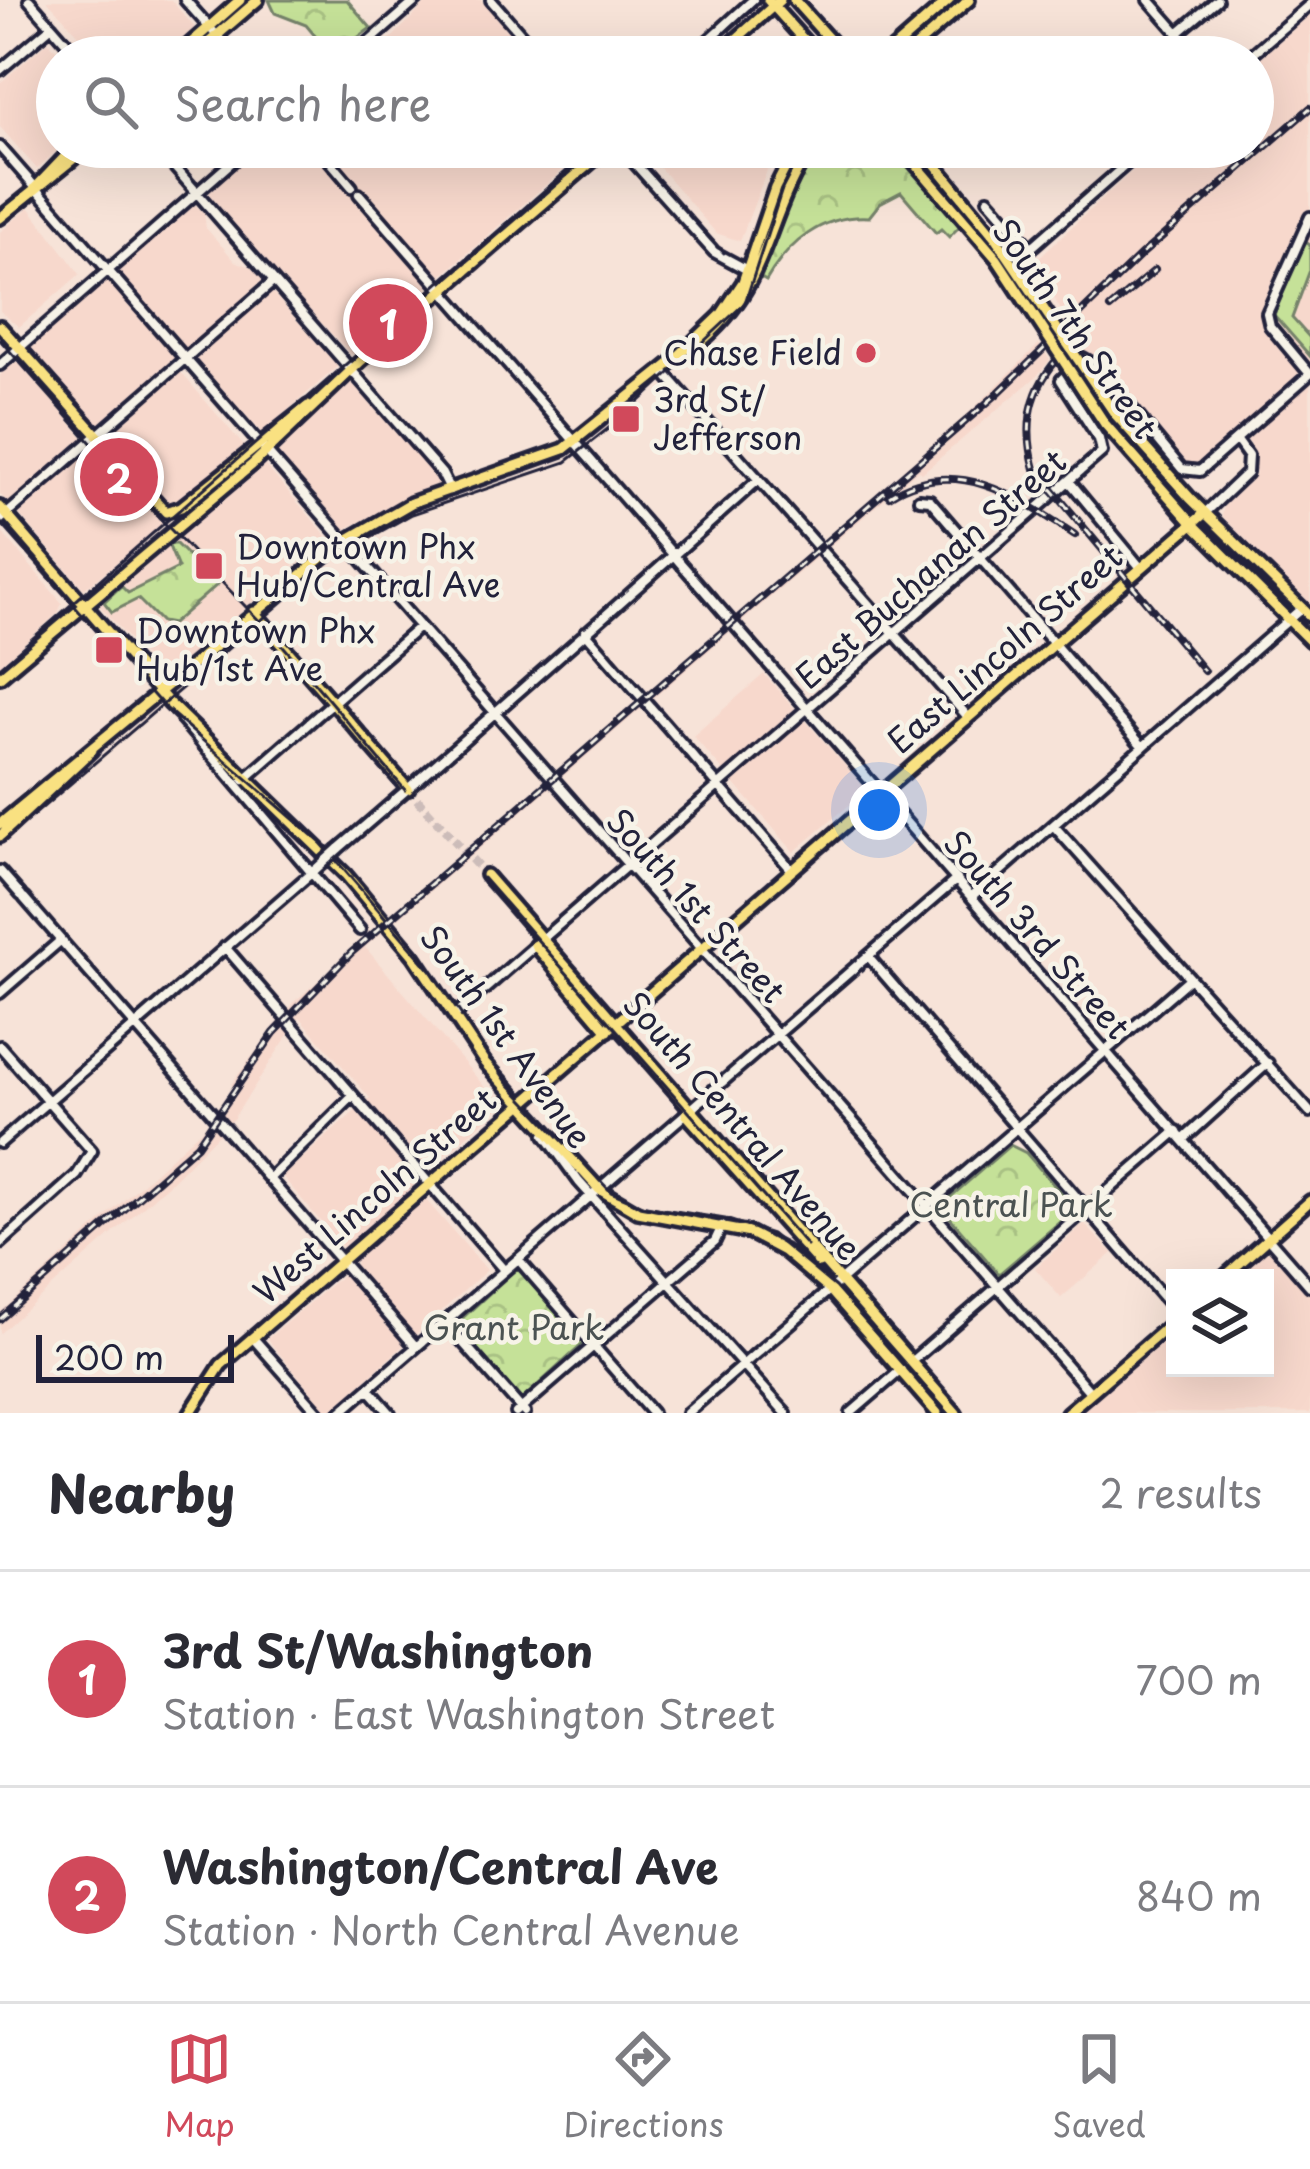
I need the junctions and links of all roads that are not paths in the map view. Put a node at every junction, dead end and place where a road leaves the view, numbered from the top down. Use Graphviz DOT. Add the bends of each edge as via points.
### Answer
graph roads {
  1 [pos="29,0"];
  2 [pos="185,0"];
  3 [pos="240,0"];
  4 [pos="259,0"];
  5 [pos="417,0"];
  6 [pos="491,0"];
  7 [pos="753,0"];
  8 [pos="794,0"];
  9 [pos="949,0"];
  10 [pos="969,0"];
  11 [pos="1149,0"];
  12 [pos="1217,0"];
  13 [pos="774,2"];
  14 [pos="1310,4"];
  15 [pos="52,26"];
  16 [pos="213,31"];
  17 [pos="1178,33"];
  18 [pos="40,36"];
  19 [pos="61,36"];
  20 [pos="206,36"];
  21 [pos="209,36"];
  22 [pos="217,36"];
  23 [pos="376,36"];
  24 [pos="523,36"];
  25 [pos="714,36"];
  26 [pos="738,36"];
  27 [pos="802,36"];
  28 [pos="826,36"];
  29 [pos="908,36"];
  30 [pos="927,36"];
  31 [pos="1181,36"];
  32 [pos="1273,36"];
  33 [pos="36,40"];
  34 [pos="0,70"];
  35 [pos="0,147"];
  36 [pos="54,168"];
  37 [pos="61,168"];
  38 [pos="175,168"];
  39 [pos="225,168"];
  40 [pos="336,168"];
  41 [pos="585,168"];
  42 [pos="639,168"];
  43 [pos="785,168"];
  44 [pos="800,168"];
  45 [pos="919,168"];
  46 [pos="938,168"];
  47 [pos="1122,168"];
  48 [pos="35,188"];
  49 [pos="196,193"];
  50 [pos="988,199"];
  51 [pos="1310,217"];
  52 [pos="0,218"];
  53 [pos="107,271"];
  54 [pos="753,273"];
  55 [pos="273,282"];
  56 [pos="442,291"];
  57 [pos="0,326"];
  58 [pos="19,348"];
  59 [pos="184,360"];
  60 [pos="0,365"];
  61 [pos="667,366"];
  62 [pos="352,370"];
  63 [pos="96,436"];
  64 [pos="1238,442"];
  65 [pos="574,443"];
  66 [pos="261,449"];
  67 [pos="758,480"];
  68 [pos="1070,481"];
  69 [pos="450,490"];
  70 [pos="920,499"];
  71 [pos="1205,513"];
  72 [pos="2,514"];
  73 [pos="1192,524"];
  74 [pos="343,542"];
  75 [pos="674,555"];
  76 [pos="982,559"];
  77 [pos="1142,568"];
  78 [pos="85,603"];
  79 [pos="1306,612"];
  80 [pos="251,614"];
  81 [pos="1289,620"];
  82 [pos="419,627"];
  83 [pos="585,632"];
  84 [pos="894,633"];
  85 [pos="1310,641"];
  86 [pos="1054,642"];
  87 [pos="0,676"];
  88 [pos="161,693"];
  89 [pos="332,703"];
  90 [pos="170,704"];
  91 [pos="808,708"];
  92 [pos="494,712"];
  93 [pos="968,717"];
  94 [pos="1143,747"];
  95 [pos="93,749"];
  96 [pos="247,777"];
  97 [pos="719,785"];
  98 [pos="236,786"];
  99 [pos="408,791"];
  100 [pos="881,792"];
  101 [pos="0,824"];
  102 [pos="1054,826"];
  103 [pos="0,836"];
  104 [pos="628,865"];
  105 [pos="791,869"];
  106 [pos="0,871"];
  107 [pos="313,871"];
  108 [pos="486,875"];
  109 [pos="957,879"];
  110 [pos="972,896"];
  111 [pos="360,930"];
  112 [pos="60,940"];
  113 [pos="539,942"];
  114 [pos="225,947"];
  115 [pos="701,947"];
  116 [pos="868,956"];
  117 [pos="1189,979"];
  118 [pos="0,993"];
  119 [pos="454,1015"];
  120 [pos="618,1022"];
  121 [pos="135,1026"];
  122 [pos="608,1030"];
  123 [pos="778,1034"];
  124 [pos="0,1046"];
  125 [pos="1106,1049"];
  126 [pos="1268,1063"];
  127 [pos="353,1096"];
  128 [pos="48,1101"];
  129 [pos="520,1105"];
  130 [pos="688,1112"];
  131 [pos="1310,1112"];
  132 [pos="1016,1129"];
  133 [pos="545,1135"];
  134 [pos="1180,1135"];
  135 [pos="0,1143"];
  136 [pos="270,1178"];
  137 [pos="430,1185"];
  138 [pos="595,1192"];
  139 [pos="1310,1201"];
  140 [pos="927,1206"];
  141 [pos="1087,1210"];
  142 [pos="722,1226"];
  143 [pos="1269,1237"];
  144 [pos="0,1244"];
  145 [pos="518,1259"];
  146 [pos="341,1260"];
  147 [pos="1233,1269"];
  148 [pos="504,1270"];
  149 [pos="671,1278"];
  150 [pos="842,1282"];
  151 [pos="1310,1286"];
  152 [pos="998,1288"];
  153 [pos="831,1291"];
  154 [pos="1166,1301"];
  155 [pos="445,1322"];
  156 [pos="1166,1328"];
  157 [pos="253,1338"];
  158 [pos="593,1346"];
  159 [pos="416,1347"];
  160 [pos="913,1360"];
  161 [pos="744,1364"];
  162 [pos="901,1370"];
  163 [pos="369,1389"];
  164 [pos="1090,1392"];
  165 [pos="521,1412"];
  166 [pos="190,1413"];
  167 [pos="320,1413"];
  168 [pos="340,1413"];
  169 [pos="390,1413"];
  170 [pos="652,1413"];
  171 [pos="688,1413"];
  172 [pos="786,1413"];
  173 [pos="851,1413"];
  174 [pos="937,1413"];
  175 [pos="956,1413"];
  176 [pos="1066,1413"];
  1 -- 15 [label="street"];
  2 -- 16 [label="street"];
  3 -- 16 [label="main road"];
  4 -- 16 [label="main road"];
  5 -- 23 [label="street"];
  6 -- 24 [label="street"];
  7 -- 25 [label="street"];
  8 -- 28 [label="main road"];
  9 -- 29 [label="main road"];
  10 -- 30 [label="main road"];
  11 -- 17 [label="street"];
  12 -- 17 [label="street"];
  13 -- 26 [label="main road"];
  13 -- 27 [label="main road"];
  14 -- 32 [label="street"];
  15 -- 18 [label="street"];
  15 -- 19 [label="street"];
  16 -- 20 [label="main road"];
  16 -- 21 [label="main road"];
  16 -- 22 [label="street"];
  17 -- 31 [label="street"];
  33 -- 34 [label="street"];
  35 -- 48 [label="street, South 1st Street"];
  36 -- 48 [label="main road"];
  37 -- 48 [label="main road"];
  38 -- 49 [label="street"];
  39 -- 49 [label="street"];
  40 -- 56 [label="street, South 3rd Street"];
  41 -- 56 [label="main road"];
  42 -- 54 [label="street" via="714,252"];
  43 -- 54 [label="main road"];
  44 -- 54 [label="main road"];
  45 -- 73 [label="main road, South 7th Street, bridge" via="984,242 1105,424"];
  46 -- 71 [label="main road, South 7th Street, bridge" via="1115,414"];
  47 -- 50 [label="street" via="1031,248"];
  48 -- 52 [label="main road"];
  48 -- 53 [label="street, South 1st Street"];
  49 -- 53 [label="street"];
  49 -- 55 [label="street"];
  51 -- 64 [label="street" via="1267,313 1310,374"];
  53 -- 58 [label="street"];
  53 -- 59 [label="street, South 1st Street"];
  54 -- 61 [label="main road" via="720,327"];
  55 -- 59 [label="street"];
  55 -- 62 [label="street"];
  56 -- 62 [label="main road"];
  56 -- 65 [label="street, South 3rd Street"];
  57 -- 58 [label="main road"];
  58 -- 60 [label="street"];
  58 -- 63 [label="main road"];
  59 -- 63 [label="street"];
  59 -- 66 [label="street, South 1st Street"];
  61 -- 65 [label="main road"];
  61 -- 67 [label="street"];
  62 -- 66 [label="main road"];
  62 -- 69 [label="street"];
  63 -- 66 [label="main road" via="170,512"];
  63 -- 72 [label="street"];
  64 -- 68 [label="street, East Buchanan Street" via="1201,471 1182,469 1083,358 1061,380 1104,448"];
  64 -- 71 [label="street, East Lincoln Street" via="1247,473"];
  65 -- 69 [label="main road"];
  65 -- 75 [label="street, South 3rd Street"];
  66 -- 74 [label="street, South 1st Street"];
  66 -- 78 [label="main road"];
  67 -- 75 [label="street"];
  67 -- 84 [label="street"];
  68 -- 76 [label="street, East Buchanan Street"];
  68 -- 77 [label="street"];
  69 -- 74 [label="main road"];
  70 -- 76 [label="street" via="930,500"];
  71 -- 73 [label="main road, East Lincoln Street"];
  71 -- 79 [label="main road, South 7th Street"];
  72 -- 78 [label="main road, South 1st Avenue"];
  73 -- 77 [label="main road, East Lincoln Street"];
  73 -- 81 [label="main road, South 7th Street"];
  74 -- 80 [label="main road"];
  74 -- 82 [label="street, South 1st Street"];
  75 -- 83 [label="street"];
  75 -- 91 [label="street, South 3rd Street"];
  76 -- 84 [label="street, East Buchanan Street"];
  76 -- 86 [label="street"];
  77 -- 86 [label="main road, East Lincoln Street"];
  78 -- 87 [label="main road"];
  78 -- 88 [label="main road, South 1st Avenue"];
  79 -- 81 [label="street"];
  80 -- 88 [label="main road"];
  80 -- 89 [label="main road"];
  81 -- 85 [label="main road, South 7th Street"];
  81 -- 94 [label="street"];
  82 -- 89 [label="street"];
  82 -- 92 [label="street, South 1st Street"];
  83 -- 92 [label="street"];
  83 -- 97 [label="street"];
  84 -- 91 [label="street, East Buchanan Street"];
  84 -- 93 [label="street"];
  86 -- 93 [label="main road, East Lincoln Street"];
  86 -- 94 [label="street"];
  88 -- 90 [label="main road, South 1st Avenue"];
  88 -- 95 [label="main road"];
  89 -- 96 [label="street"];
  89 -- 99 [label="main road"];
  90 -- 96 [label="main road, South 1st Avenue"];
  90 -- 98 [label="street, South 1st Avenue"];
  91 -- 97 [label="street, East Buchanan Street"];
  91 -- 100 [label="street, South 3rd Street"];
  92 -- 99 [label="street"];
  92 -- 104 [label="street, South 1st Street"];
  93 -- 100 [label="main road, East Lincoln Street"];
  94 -- 102 [label="street"];
  95 -- 101 [label="main road"];
  95 -- 103 [label="main road"];
  96 -- 98 [label="street"];
  96 -- 119 [label="main road, South 1st Avenue" via="357,887"];
  97 -- 104 [label="street, East Buchanan Street"];
  97 -- 105 [label="street"];
  98 -- 107 [label="street, South 1st Avenue"];
  99 -- 107 [label="street, bridge"];
  100 -- 105 [label="main road, East Lincoln Street"];
  100 -- 109 [label="street, South 3rd Street"];
  102 -- 110 [label="street"];
  102 -- 117 [label="street"];
  104 -- 113 [label="street, East Buchanan Street"];
  104 -- 115 [label="street, South 1st Street"];
  105 -- 115 [label="main road, East Lincoln Street"];
  106 -- 112 [label="street"];
  107 -- 111 [label="street, South 1st Avenue"];
  107 -- 114 [label="street"];
  108 -- 113 [label="main road, South Central Avenue"];
  109 -- 110 [label="street, South 3rd Street"];
  109 -- 116 [label="street"];
  110 -- 125 [label="street, South 3rd Street"];
  112 -- 118 [label="street"];
  112 -- 121 [label="street"];
  113 -- 119 [label="street, East Buchanan Street"];
  113 -- 120 [label="main road, South Central Avenue"];
  113 -- 122 [label="main road"];
  114 -- 121 [label="street"];
  114 -- 127 [label="street"];
  115 -- 120 [label="main road, East Lincoln Street"];
  115 -- 123 [label="street, South 1st Street"];
  116 -- 123 [label="street"];
  116 -- 132 [label="street"];
  117 -- 125 [label="street"];
  117 -- 126 [label="street"];
  119 -- 129 [label="main road, South 1st Avenue"];
  120 -- 122 [label="main road, East Lincoln Street"];
  120 -- 130 [label="main road, South Central Avenue"];
  121 -- 128 [label="street"];
  121 -- 136 [label="street"];
  122 -- 129 [label="main road, West Lincoln Street"];
  123 -- 130 [label="street"];
  123 -- 140 [label="street, South 1st Street"];
  124 -- 128 [label="street"];
  125 -- 132 [label="street"];
  125 -- 134 [label="street, South 3rd Street"];
  126 -- 131 [label="street"];
  126 -- 134 [label="street"];
  127 -- 136 [label="street"];
  127 -- 137 [label="street"];
  128 -- 135 [label="street"];
  128 -- 144 [label="street" via="92,1151 77,1175 7,1228"];
  129 -- 133 [label="main road, South 1st Avenue"];
  129 -- 137 [label="main road, West Lincoln Street"];
  130 -- 138 [label="street"];
  130 -- 150 [label="main road, South Central Avenue"];
  132 -- 140 [label="street"];
  132 -- 141 [label="street"];
  133 -- 138 [label="main road, South Central Avenue"];
  134 -- 141 [label="street"];
  134 -- 143 [label="street, South 3rd Street"];
  136 -- 146 [label="street"];
  137 -- 146 [label="main road, West Lincoln Street"];
  137 -- 148 [label="street"];
  138 -- 142 [label="main road, South Central Avenue" via="638,1212"];
  138 -- 145 [label="street"];
  138 -- 149 [label="street, South 1st Avenue"];
  139 -- 143 [label="main road"];
  140 -- 150 [label="street"];
  140 -- 152 [label="street, South 1st Street"];
  141 -- 152 [label="street"];
  141 -- 154 [label="street"];
  142 -- 149 [label="street" via="716,1241"];
  142 -- 153 [label="main road, South Central Avenue" via="765,1239"];
  143 -- 147 [label="main road"];
  143 -- 151 [label="street, South 3rd Street"];
  145 -- 148 [label="street"];
  145 -- 158 [label="street"];
  146 -- 157 [label="main road, West Lincoln Street"];
  146 -- 159 [label="street"];
  148 -- 155 [label="street"];
  149 -- 158 [label="street"];
  149 -- 161 [label="street, South 1st Avenue"];
  150 -- 153 [label="street"];
  150 -- 160 [label="main road, South Central Avenue"];
  152 -- 160 [label="street"];
  152 -- 164 [label="street, South 1st Street"];
  153 -- 161 [label="street"];
  153 -- 162 [label="main road, South Central Avenue"];
  155 -- 159 [label="street"];
  155 -- 165 [label="street"];
  156 -- 164 [label="main road"];
  157 -- 166 [label="main road, West Lincoln Street" via="211,1376"];
  157 -- 167 [label="street"];
  158 -- 165 [label="street"];
  158 -- 170 [label="street"];
  159 -- 163 [label="street"];
  160 -- 175 [label="main road, South Central Avenue"];
  161 -- 171 [label="street"];
  161 -- 172 [label="street, South 1st Avenue"];
  162 -- 173 [label="street"];
  162 -- 174 [label="main road, South Central Avenue"];
  163 -- 168 [label="street"];
  163 -- 169 [label="street"];
  164 -- 176 [label="main road"];
}
